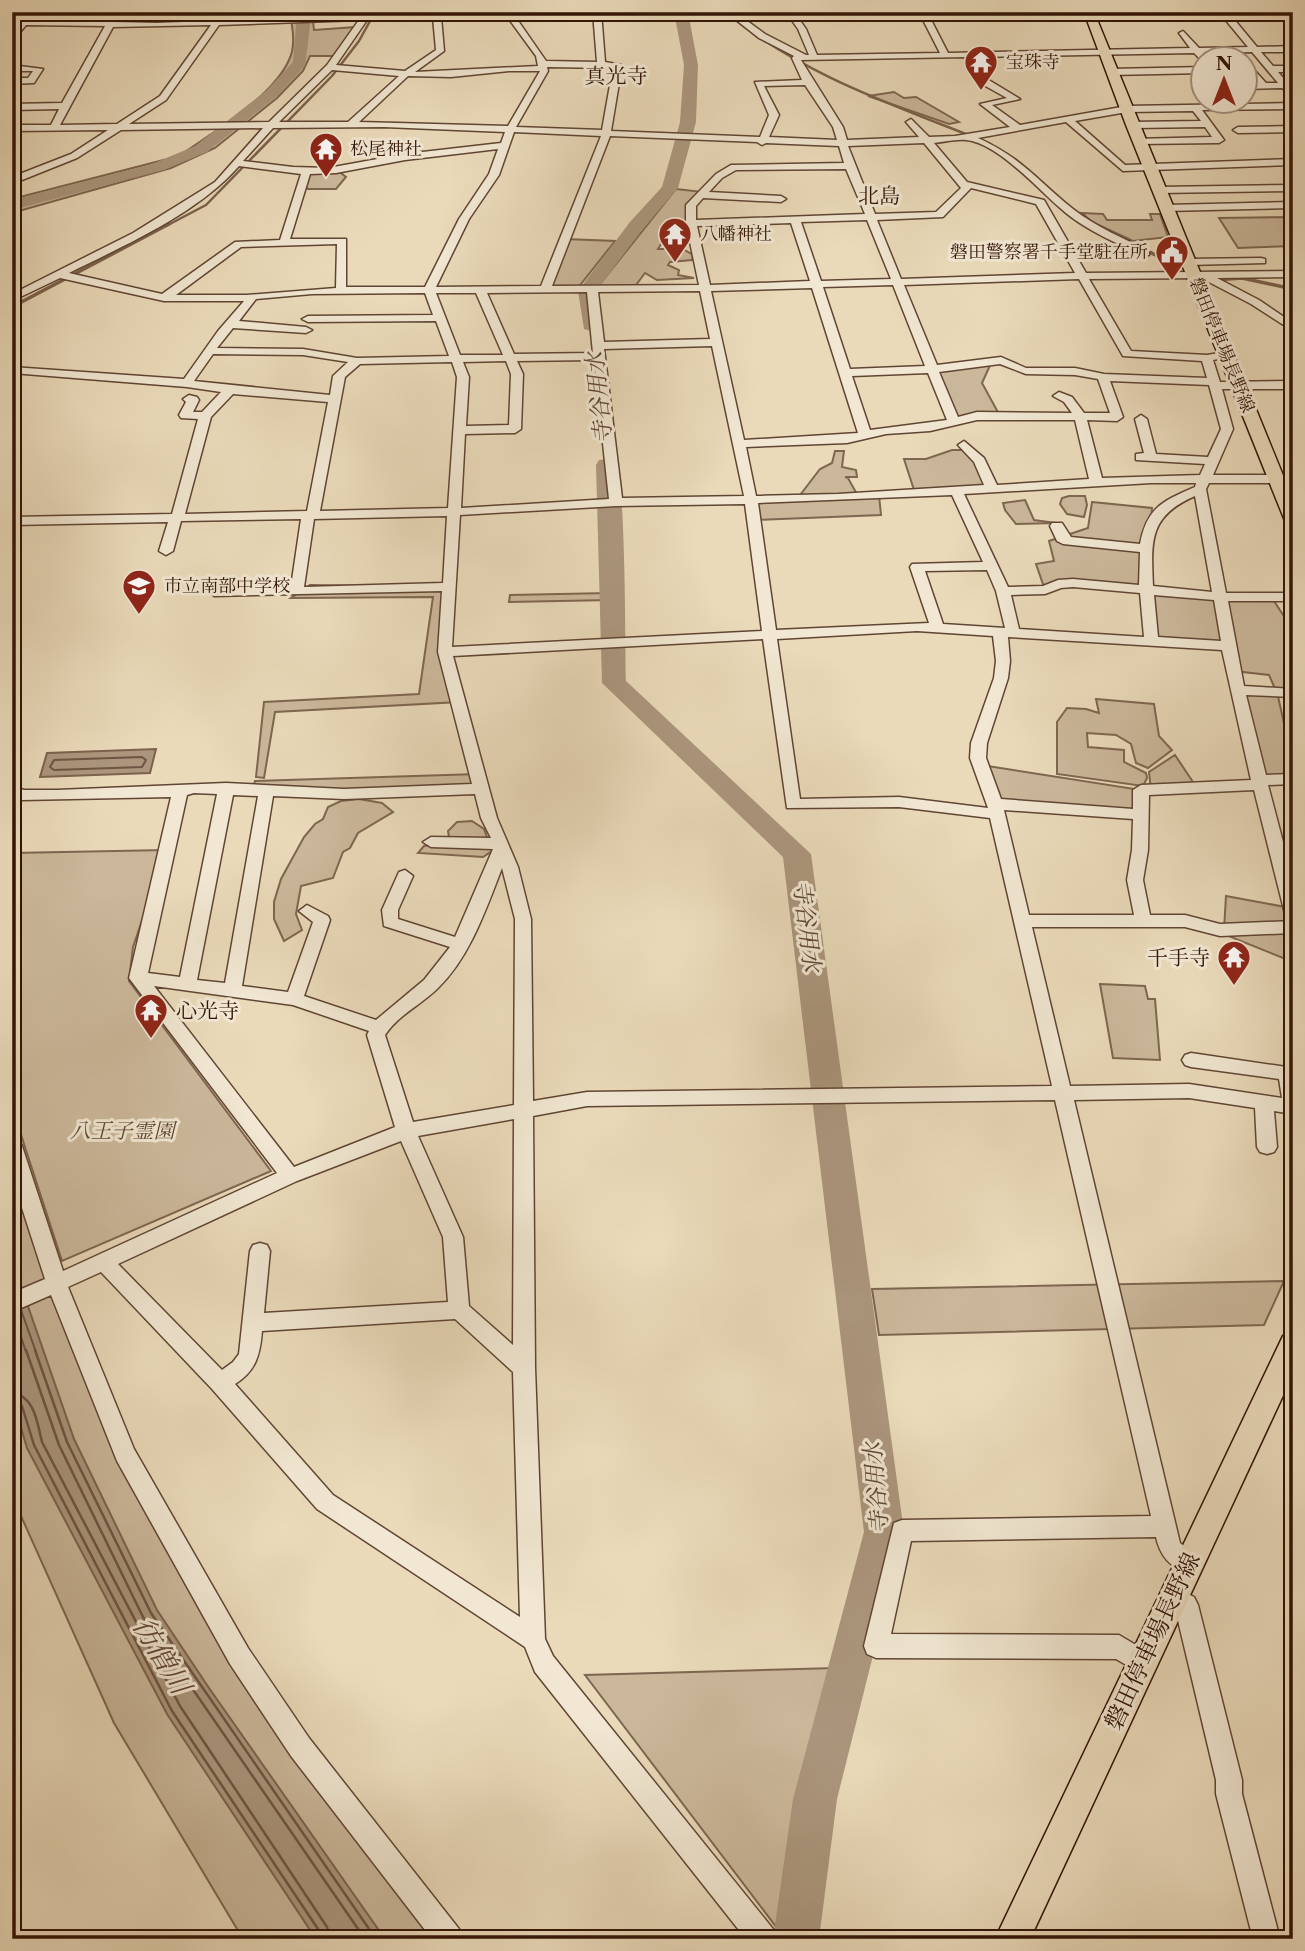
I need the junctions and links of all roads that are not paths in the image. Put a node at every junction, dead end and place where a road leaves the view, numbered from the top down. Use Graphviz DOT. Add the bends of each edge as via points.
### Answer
graph roads {
  1 [pos="22,12"];
  2 [pos="214,12"];
  3 [pos="508,12"];
  4 [pos="597,12"];
  5 [pos="730,12"];
  6 [pos="790,12"];
  7 [pos="923,12"];
  8 [pos="1089,12"];
  9 [pos="1223,12"];
  10 [pos="437,14"];
  11 [pos="366,15"];
  12 [pos="313,16"];
  13 [pos="12,22"];
  14 [pos="24,22"];
  15 [pos="216,23"];
  16 [pos="110,25"];
  17 [pos="1183,33"];
  18 [pos="12,40"];
  19 [pos="1193,46"];
  20 [pos="1251,46"];
  21 [pos="1293,49"];
  22 [pos="1260,50"];
  23 [pos="1104,52"];
  24 [pos="969,54"];
  25 [pos="945,55"];
  26 [pos="1190,56"];
  27 [pos="803,57"];
  28 [pos="814,57"];
  29 [pos="1260,57"];
  30 [pos="601,65"];
  31 [pos="330,66"];
  32 [pos="544,67"];
  33 [pos="12,68"];
  34 [pos="1271,69"];
  35 [pos="1293,69"];
  36 [pos="1190,71"];
  37 [pos="1111,72"];
  38 [pos="406,74"];
  39 [pos="12,81"];
  40 [pos="808,82"];
  41 [pos="1260,82"];
  42 [pos="1286,83"];
  43 [pos="1260,85"];
  44 [pos="1263,85"];
  45 [pos="1293,95"];
  46 [pos="66,106"];
  47 [pos="1260,106"];
  48 [pos="1278,106"];
  49 [pos="1293,106"];
  50 [pos="12,107"];
  51 [pos="1190,108"];
  52 [pos="1127,109"];
  53 [pos="1202,116"];
  54 [pos="1068,119"];
  55 [pos="911,122"];
  56 [pos="351,124"];
  57 [pos="1208,124"];
  58 [pos="271,125"];
  59 [pos="1132,125"];
  60 [pos="12,126"];
  61 [pos="54,127"];
  62 [pos="117,127"];
  63 [pos="1293,127"];
  64 [pos="1020,129"];
  65 [pos="510,130"];
  66 [pos="1238,130"];
  67 [pos="606,134"];
  68 [pos="972,137"];
  69 [pos="926,140"];
  70 [pos="1138,141"];
  71 [pos="762,142"];
  72 [pos="844,143"];
  73 [pos="504,146"];
  74 [pos="730,153"];
  75 [pos="1293,162"];
  76 [pos="236,163"];
  77 [pos="1276,163"];
  78 [pos="850,166"];
  79 [pos="1149,167"];
  80 [pos="306,172"];
  81 [pos="12,181"];
  82 [pos="779,184"];
  83 [pos="964,184"];
  84 [pos="1293,186"];
  85 [pos="1159,190"];
  86 [pos="700,195"];
  87 [pos="1040,202"];
  88 [pos="1293,205"];
  89 [pos="1166,208"];
  90 [pos="1068,210"];
  91 [pos="872,216"];
  92 [pos="795,219"];
  93 [pos="783,220"];
  94 [pos="691,223"];
  95 [pos="284,243"];
  96 [pos="1145,253"];
  97 [pos="1261,261"];
  98 [pos="58,274"];
  99 [pos="1200,274"];
  100 [pos="1293,274"];
  101 [pos="1236,275"];
  102 [pos="1081,276"];
  103 [pos="898,282"];
  104 [pos="815,285"];
  105 [pos="1293,287"];
  106 [pos="705,288"];
  107 [pos="480,289"];
  108 [pos="545,289"];
  109 [pos="592,289"];
  110 [pos="341,290"];
  111 [pos="429,290"];
  112 [pos="12,298"];
  113 [pos="164,298"];
  114 [pos="250,298"];
  115 [pos="309,310"];
  116 [pos="440,318"];
  117 [pos="230,324"];
  118 [pos="1293,328"];
  119 [pos="717,342"];
  120 [pos="300,350"];
  121 [pos="211,351"];
  122 [pos="599,351"];
  123 [pos="1226,354"];
  124 [pos="510,358"];
  125 [pos="1207,358"];
  126 [pos="456,359"];
  127 [pos="357,361"];
  128 [pos="932,369"];
  129 [pos="12,370"];
  130 [pos="844,373"];
  131 [pos="1103,377"];
  132 [pos="187,383"];
  133 [pos="1215,384"];
  134 [pos="1293,385"];
  135 [pos="1239,386"];
  136 [pos="230,390"];
  137 [pos="1059,396"];
  138 [pos="189,399"];
  139 [pos="335,399"];
  140 [pos="205,416"];
  141 [pos="1081,416"];
  142 [pos="1140,419"];
  143 [pos="954,422"];
  144 [pos="459,430"];
  145 [pos="865,434"];
  146 [pos="740,444"];
  147 [pos="964,445"];
  148 [pos="1213,461"];
  149 [pos="1274,479"];
  150 [pos="1293,480"];
  151 [pos="1096,482"];
  152 [pos="1202,484"];
  153 [pos="992,488"];
  154 [pos="956,491"];
  155 [pos="751,500"];
  156 [pos="616,502"];
  157 [pos="453,512"];
  158 [pos="311,515"];
  159 [pos="176,518"];
  160 [pos="12,521"];
  161 [pos="1293,521"];
  162 [pos="1057,526"];
  163 [pos="1147,549"];
  164 [pos="166,551"];
  165 [pos="992,566"];
  166 [pos="449,587"];
  167 [pos="1146,589"];
  168 [pos="297,591"];
  169 [pos="1003,591"];
  170 [pos="219,593"];
  171 [pos="1221,597"];
  172 [pos="1293,597"];
  173 [pos="937,627"];
  174 [pos="1006,633"];
  175 [pos="771,635"];
  176 [pos="1152,642"];
  177 [pos="1230,646"];
  178 [pos="445,652"];
  179 [pos="1237,690"];
  180 [pos="1293,693"];
  181 [pos="1293,779"];
  182 [pos="1259,783"];
  183 [pos="226,788"];
  184 [pos="482,789"];
  185 [pos="12,791"];
  186 [pos="180,792"];
  187 [pos="266,793"];
  188 [pos="995,809"];
  189 [pos="1141,815"];
  190 [pos="431,842"];
  191 [pos="501,845"];
  192 [pos="405,876"];
  193 [pos="307,911"];
  194 [pos="1293,914"];
  195 [pos="1143,920"];
  196 [pos="1022,921"];
  197 [pos="1293,927"];
  198 [pos="459,944"];
  199 [pos="138,978"];
  200 [pos="187,985"];
  201 [pos="232,992"];
  202 [pos="294,999"];
  203 [pos="380,1028"];
  204 [pos="1191,1060"];
  205 [pos="1062,1092"];
  206 [pos="1264,1102"];
  207 [pos="1293,1107"];
  208 [pos="524,1111"];
  209 [pos="407,1131"];
  210 [pos="12,1146"];
  211 [pos="1267,1147"];
  212 [pos="290,1176"];
  213 [pos="260,1251"];
  214 [pos="103,1261"];
  215 [pos="52,1284"];
  216 [pos="12,1303"];
  217 [pos="459,1310"];
  218 [pos="253,1323"];
  219 [pos="1293,1344"];
  220 [pos="524,1368"];
  221 [pos="220,1382"];
  222 [pos="1164,1526"];
  223 [pos="1189,1563"];
  224 [pos="1173,1597"];
  225 [pos="533,1639"];
  226 [pos="1142,1662"];
  227 [pos="449,1939"];
  228 [pos="763,1939"];
  229 [pos="1012,1939"];
  230 [pos="1267,1939"];
  1 -- 14 [label="street"];
  2 -- 15 [label="street"];
  3 -- 10 [label="street"];
  3 -- 32 [label="street"];
  4 -- 30 [label="street"];
  5 -- 27 [label="street" via="762,36"];
  6 -- 28 [label="street"];
  7 -- 25 [label="street"];
  8 -- 23 [label="main road, 磐田停車場長野線"];
  9 -- 20 [label="street"];
  10 -- 11 [label="street"];
  10 -- 38 [label="street" via="440,51"];
  11 -- 12 [label="street"];
  11 -- 31 [label="street"];
  12 -- 15 [label="street"];
  13 -- 14 [label="street"];
  14 -- 16 [label="street"];
  14 -- 18 [label="street"];
  15 -- 16 [label="street"];
  15 -- 62 [label="street" via="163,98"];
  16 -- 46 [label="street"];
  17 -- 19 [label="street"];
  21 -- 22 [label="street"];
  23 -- 24 [label="street"];
  23 -- 26 [label="street"];
  23 -- 37 [label="main road, 磐田停車場長野線"];
  24 -- 25 [label="street"];
  24 -- 64 [label="street" via="984,81 1016,99 984,104"];
  25 -- 28 [label="street"];
  27 -- 28 [label="street"];
  27 -- 40 [label="street" via="796,60"];
  29 -- 34 [label="street"];
  30 -- 32 [label="street"];
  30 -- 67 [label="street" via="618,65"];
  31 -- 38 [label="street"];
  31 -- 58 [label="street"];
  32 -- 38 [label="street"];
  32 -- 65 [label="street"];
  33 -- 39 [label="street" via="39,69 31,81"];
  34 -- 35 [label="street"];
  34 -- 42 [label="street"];
  36 -- 37 [label="street"];
  37 -- 52 [label="main road, 磐田停車場長野線"];
  38 -- 56 [label="street"];
  40 -- 71 [label="street" via="758,84 774,114"];
  40 -- 72 [label="street"];
  41 -- 44 [label="street"];
  42 -- 44 [label="street"];
  42 -- 45 [label="street"];
  43 -- 44 [label="street"];
  46 -- 50 [label="street"];
  46 -- 61 [label="street"];
  47 -- 48 [label="street"];
  48 -- 49 [label="street"];
  48 -- 63 [label="street"];
  51 -- 52 [label="street"];
  52 -- 54 [label="street"];
  52 -- 59 [label="main road, 磐田停車場長野線"];
  53 -- 57 [label="street"];
  54 -- 64 [label="street"];
  54 -- 79 [label="street" via="1123,168"];
  55 -- 69 [label="street"];
  56 -- 58 [label="street"];
  56 -- 65 [label="street"];
  57 -- 59 [label="street"];
  57 -- 70 [label="street" via="1219,140"];
  58 -- 62 [label="street"];
  58 -- 76 [label="street"];
  59 -- 70 [label="main road, 磐田停車場長野線"];
  60 -- 61 [label="street"];
  61 -- 62 [label="street"];
  62 -- 81 [label="street" via="74,156"];
  63 -- 66 [label="street"];
  64 -- 68 [label="street"];
  65 -- 67 [label="street"];
  65 -- 73 [label="street"];
  67 -- 74 [label="street"];
  67 -- 108 [label="street"];
  68 -- 69 [label="street"];
  68 -- 90 [label="street" via="1017,163"];
  69 -- 72 [label="street"];
  69 -- 83 [label="street"];
  70 -- 79 [label="main road, 磐田停車場長野線"];
  71 -- 72 [label="street"];
  71 -- 74 [label="street"];
  72 -- 78 [label="street"];
  73 -- 80 [label="street"];
  73 -- 111 [label="street" via="494,175 464,219"];
  74 -- 82 [label="street"];
  74 -- 86 [label="street" via="719,176"];
  75 -- 77 [label="street"];
  76 -- 80 [label="street"];
  76 -- 98 [label="street" via="218,184 192,202"];
  77 -- 79 [label="street"];
  77 -- 84 [label="street"];
  78 -- 82 [label="street"];
  78 -- 91 [label="street"];
  79 -- 85 [label="main road, 磐田停車場長野線"];
  80 -- 95 [label="street"];
  82 -- 86 [label="street"];
  82 -- 93 [label="street"];
  83 -- 87 [label="street"];
  83 -- 91 [label="street" via="962,194 939,215"];
  84 -- 85 [label="street"];
  85 -- 89 [label="main road, 磐田停車場長野線"];
  86 -- 94 [label="street" via="691,205"];
  87 -- 90 [label="street"];
  87 -- 102 [label="street"];
  88 -- 89 [label="street"];
  89 -- 99 [label="main road, 磐田停車場長野線"];
  90 -- 96 [label="street"];
  91 -- 92 [label="street"];
  91 -- 103 [label="street"];
  92 -- 93 [label="street"];
  92 -- 104 [label="street"];
  93 -- 94 [label="street"];
  94 -- 106 [label="street"];
  95 -- 110 [label="street" via="342,241"];
  95 -- 113 [label="street" via="239,244"];
  97 -- 99 [label="street"];
  98 -- 112 [label="street"];
  98 -- 113 [label="street"];
  99 -- 101 [label="street"];
  99 -- 102 [label="street"];
  99 -- 118 [label="street"];
  99 -- 123 [label="main road, 磐田停車場長野線"];
  100 -- 101 [label="street"];
  101 -- 105 [label="street"];
  102 -- 103 [label="street"];
  102 -- 125 [label="street" via="1128,354"];
  103 -- 104 [label="street"];
  103 -- 128 [label="street"];
  104 -- 106 [label="street"];
  104 -- 130 [label="street"];
  106 -- 109 [label="street"];
  106 -- 119 [label="street"];
  107 -- 108 [label="street"];
  107 -- 111 [label="street"];
  107 -- 124 [label="street"];
  108 -- 109 [label="street"];
  109 -- 122 [label="street"];
  110 -- 111 [label="street"];
  110 -- 115 [label="street"];
  111 -- 116 [label="street"];
  113 -- 114 [label="street"];
  114 -- 115 [label="street" via="261,294"];
  114 -- 117 [label="street"];
  115 -- 116 [label="street"];
  115 -- 117 [label="street"];
  115 -- 120 [label="street"];
  116 -- 126 [label="street"];
  117 -- 121 [label="street"];
  119 -- 122 [label="street"];
  119 -- 146 [label="street"];
  120 -- 121 [label="street"];
  120 -- 127 [label="street"];
  121 -- 132 [label="street"];
  122 -- 124 [label="street"];
  122 -- 156 [label="street"];
  123 -- 125 [label="street"];
  123 -- 135 [label="main road, 磐田停車場長野線"];
  124 -- 126 [label="street"];
  124 -- 144 [label="street" via="517,374 515,429"];
  125 -- 133 [label="street"];
  126 -- 127 [label="street"];
  126 -- 144 [label="street" via="463,377"];
  127 -- 139 [label="street" via="339,376"];
  128 -- 130 [label="street"];
  128 -- 131 [label="street" via="1001,360 1021,371 1091,372"];
  128 -- 143 [label="street"];
  129 -- 132 [label="street"];
  130 -- 145 [label="street"];
  131 -- 133 [label="street"];
  131 -- 141 [label="street" via="1117,417"];
  132 -- 136 [label="street"];
  133 -- 135 [label="street"];
  133 -- 148 [label="street" via="1227,429"];
  134 -- 135 [label="street"];
  135 -- 149 [label="main road, 磐田停車場長野線"];
  136 -- 139 [label="street"];
  136 -- 140 [label="street"];
  137 -- 141 [label="street" via="1070,400"];
  138 -- 140 [label="street" via="193,400 185,415"];
  139 -- 158 [label="street"];
  140 -- 159 [label="street"];
  141 -- 143 [label="street" via="977,416"];
  141 -- 151 [label="street"];
  142 -- 148 [label="street" via="1145,457"];
  143 -- 145 [label="street"];
  144 -- 157 [label="street"];
  145 -- 146 [label="street" via="847,439"];
  146 -- 155 [label="street"];
  147 -- 153 [label="street" via="980,461"];
  148 -- 152 [label="street"];
  149 -- 150 [label="street"];
  149 -- 152 [label="street"];
  149 -- 161 [label="main road, 磐田停車場長野線"];
  151 -- 152 [label="street"];
  151 -- 153 [label="street"];
  152 -- 163 [label="street" via="1153,519"];
  152 -- 171 [label="street"];
  153 -- 154 [label="street"];
  154 -- 155 [label="street"];
  154 -- 165 [label="street"];
  155 -- 156 [label="street"];
  155 -- 175 [label="street"];
  156 -- 157 [label="street"];
  157 -- 158 [label="street"];
  157 -- 166 [label="street"];
  158 -- 159 [label="street"];
  158 -- 168 [label="street"];
  159 -- 160 [label="street"];
  159 -- 164 [label="street"];
  162 -- 163 [label="street" via="1068,541"];
  163 -- 167 [label="street"];
  165 -- 169 [label="street"];
  165 -- 173 [label="street" via="917,567"];
  166 -- 168 [label="street"];
  166 -- 178 [label="street"];
  167 -- 169 [label="street" via="1073,583 1045,590"];
  167 -- 171 [label="street"];
  167 -- 176 [label="street"];
  168 -- 170 [label="street"];
  169 -- 174 [label="street"];
  171 -- 172 [label="street"];
  171 -- 177 [label="street"];
  173 -- 174 [label="street"];
  173 -- 175 [label="street"];
  174 -- 176 [label="street"];
  174 -- 188 [label="street" via="1001,678 978,751"];
  175 -- 178 [label="street"];
  175 -- 188 [label="street" via="793,804 900,802"];
  176 -- 177 [label="street"];
  177 -- 179 [label="street"];
  178 -- 184 [label="street"];
  179 -- 180 [label="street"];
  179 -- 182 [label="street"];
  181 -- 182 [label="street"];
  182 -- 189 [label="street" via="1141,790"];
  182 -- 194 [label="street"];
  183 -- 186 [label="street"];
  183 -- 187 [label="street"];
  183 -- 200 [label="street"];
  184 -- 187 [label="street"];
  184 -- 191 [label="street"];
  185 -- 186 [label="street" via="22,795"];
  186 -- 199 [label="street"];
  187 -- 201 [label="street"];
  188 -- 189 [label="street"];
  188 -- 196 [label="street"];
  189 -- 195 [label="street" via="1135,880"];
  190 -- 191 [label="street"];
  191 -- 198 [label="street"];
  191 -- 208 [label="street" via="523,919"];
  192 -- 198 [label="street" via="390,909 390,922"];
  193 -- 202 [label="street" via="322,920"];
  195 -- 196 [label="street"];
  195 -- 197 [label="street" via="1185,921 1220,930"];
  196 -- 205 [label="street"];
  198 -- 203 [label="street" via="438,978"];
  199 -- 200 [label="street"];
  199 -- 212 [label="street"];
  200 -- 201 [label="street"];
  201 -- 202 [label="street"];
  202 -- 203 [label="street"];
  203 -- 209 [label="street" via="376,1035"];
  204 -- 207 [label="street" via="1288,1073"];
  205 -- 206 [label="street" via="1189,1090"];
  205 -- 208 [label="street" via="587,1099"];
  205 -- 222 [label="street"];
  206 -- 207 [label="street"];
  206 -- 211 [label="street"];
  208 -- 209 [label="street"];
  208 -- 220 [label="street"];
  209 -- 212 [label="street"];
  209 -- 217 [label="street" via="453,1237"];
  210 -- 215 [label="street"];
  212 -- 214 [label="street"];
  213 -- 218 [label="street"];
  214 -- 215 [label="street"];
  214 -- 221 [label="street"];
  215 -- 216 [label="street"];
  215 -- 227 [label="street" via="125,1454 239,1657 300,1747"];
  217 -- 218 [label="street"];
  217 -- 220 [label="street"];
  218 -- 221 [label="street" via="249,1355 242,1369"];
  219 -- 223 [label="main road, 磐田停車場長野線"];
  220 -- 225 [label="street"];
  221 -- 225 [label="street" via="325,1502"];
  222 -- 223 [label="street" via="1170,1549"];
  222 -- 226 [label="street" via="902,1531 876,1646 1119,1647"];
  223 -- 224 [label="main road, 磐田停車場長野線"];
  224 -- 226 [label="main road, 磐田停車場長野線"];
  224 -- 230 [label="street" via="1186,1605"];
  225 -- 228 [label="street" via="544,1664"];
  226 -- 229 [label="main road, 磐田停車場長野線"];
}
